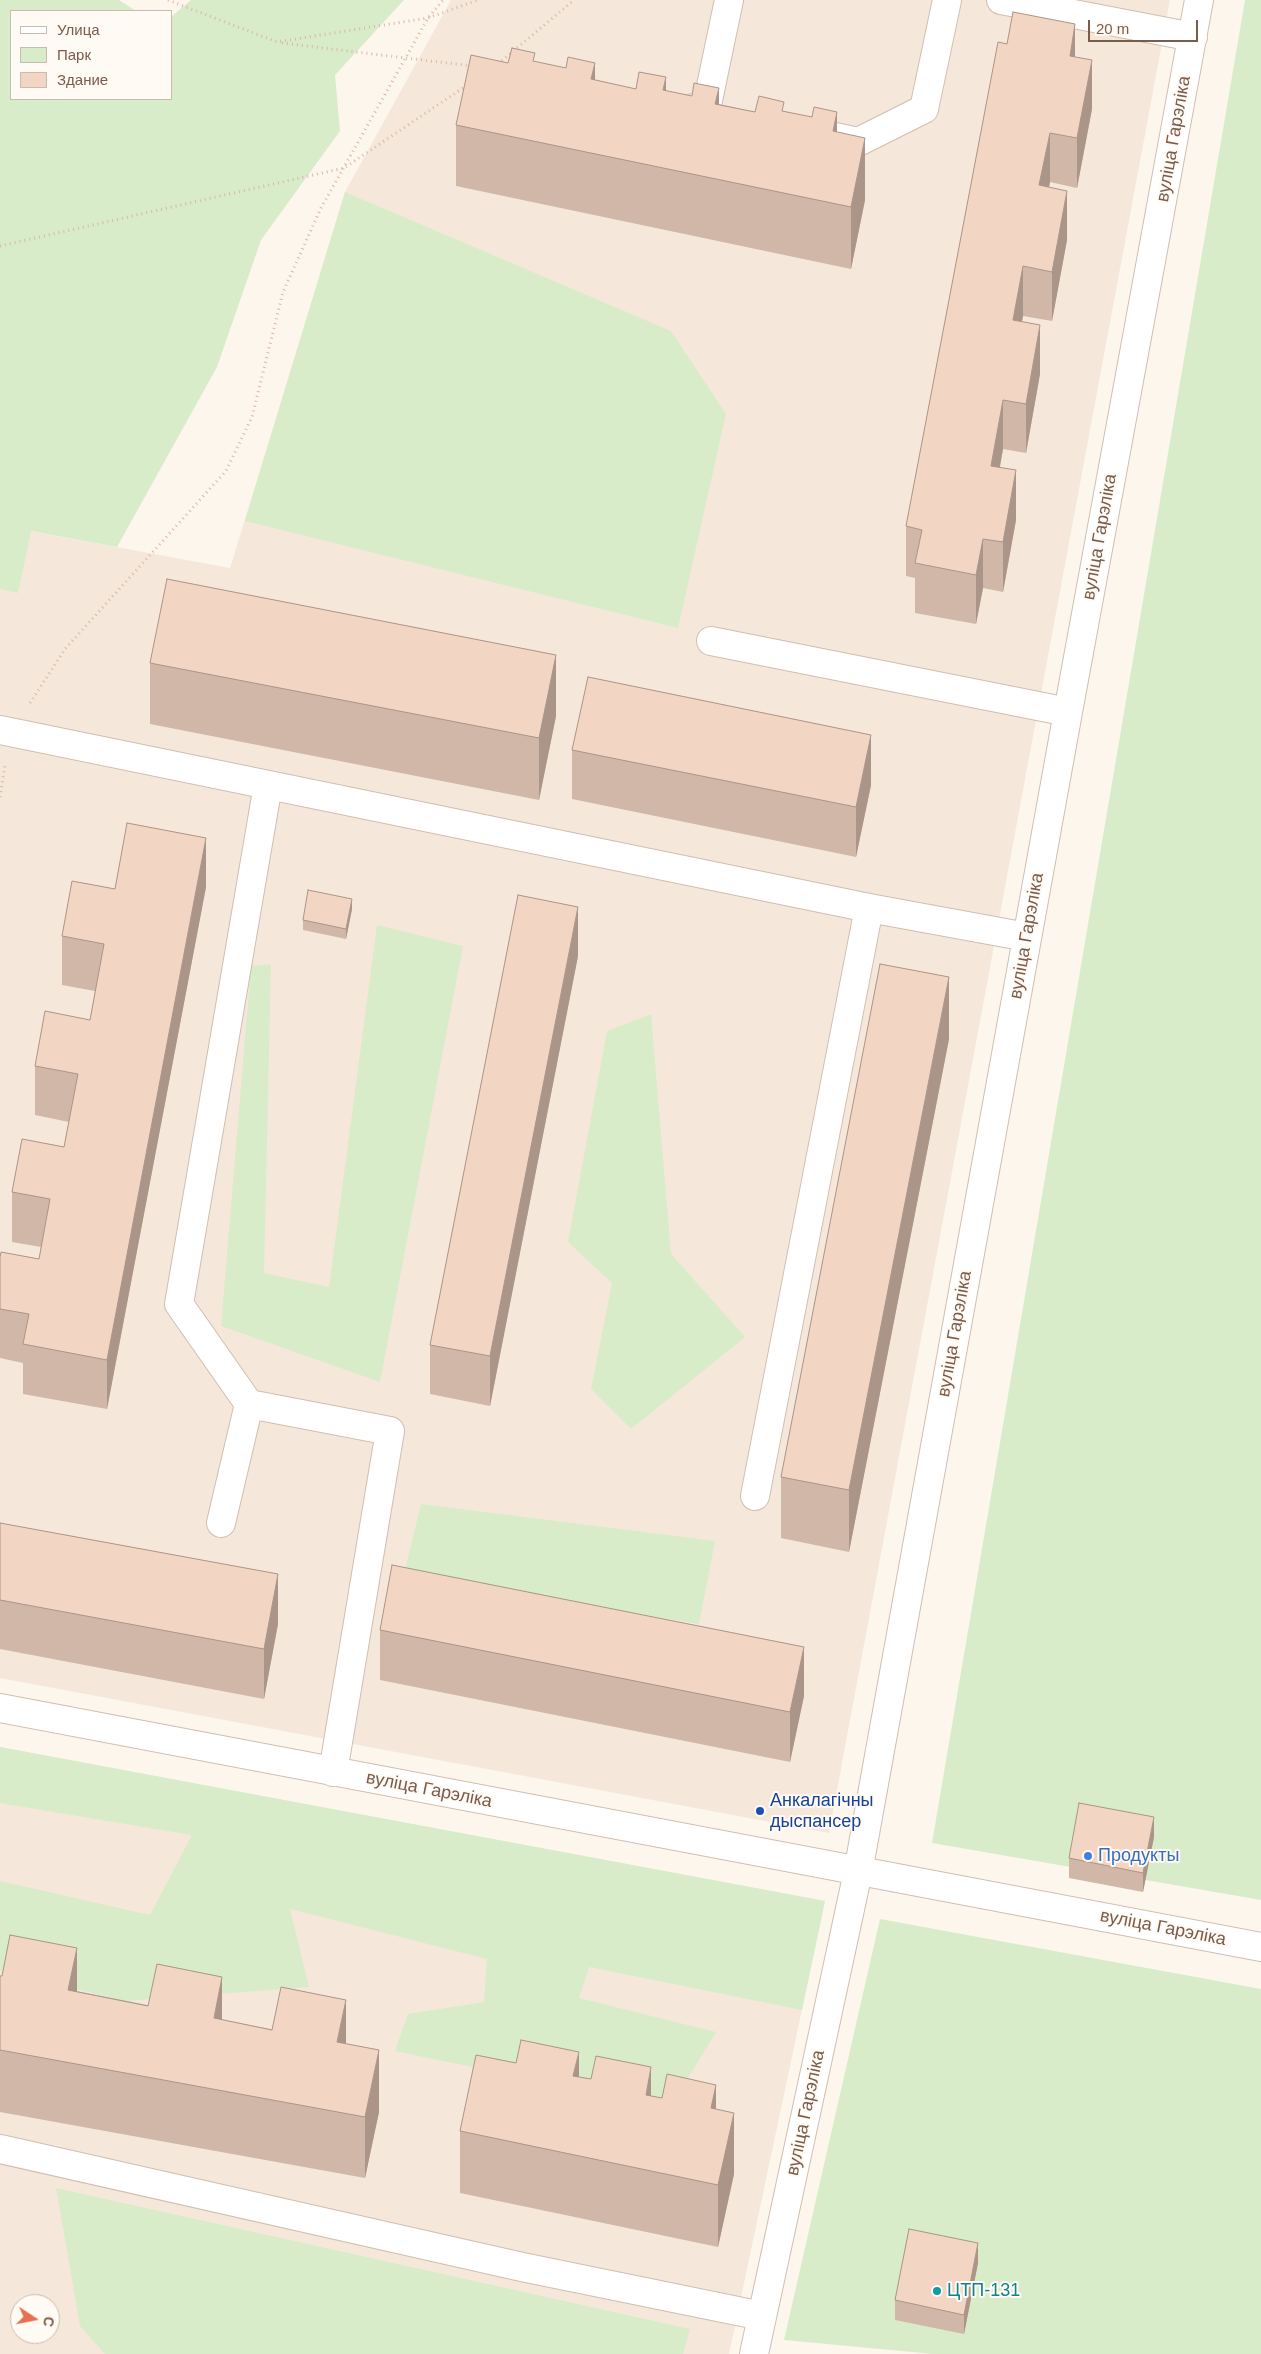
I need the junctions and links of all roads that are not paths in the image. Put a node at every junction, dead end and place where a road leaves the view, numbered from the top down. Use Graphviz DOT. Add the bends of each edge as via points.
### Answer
graph roads {
  1 [pos="729,0"];
  2 [pos="947,0"];
  3 [pos="1001,0"];
  4 [pos="1199,0"];
  5 [pos="1193,37"];
  6 [pos="667,103"];
  7 [pos="706,110"];
  8 [pos="734,116"];
  9 [pos="810,132"];
  10 [pos="711,642"];
  11 [pos="1068,712"];
  12 [pos="5,731"];
  13 [pos="268,785"];
  14 [pos="870,908"];
  15 [pos="1027,937"];
  16 [pos="249,1404"];
  17 [pos="755,1496"];
  18 [pos="221,1523"];
  19 [pos="0,1708"];
  20 [pos="333,1772"];
  21 [pos="858,1872"];
  22 [pos="1261,1946"];
  23 [pos="0,2149"];
  24 [pos="762,2316"];
  25 [pos="754,2354"];
  1 -- 7 [label="street"];
  2 -- 9 [label="street" via="924,109 858,142"];
  3 -- 5 [label="street"];
  4 -- 5 [label="street, вуліца Гарэліка"];
  5 -- 11 [label="street, вуліца Гарэліка"];
  6 -- 7 [label="street"];
  7 -- 8 [label="street"];
  10 -- 11 [label="street"];
  11 -- 15 [label="street, вуліца Гарэліка"];
  12 -- 13 [label="street"];
  13 -- 14 [label="street"];
  13 -- 16 [label="street" via="179,1304"];
  14 -- 15 [label="street"];
  14 -- 17 [label="street"];
  15 -- 21 [label="street, вуліца Гарэліка"];
  16 -- 18 [label="street"];
  16 -- 20 [label="street" via="390,1431"];
  19 -- 20 [label="street, вуліца Гарэліка"];
  20 -- 21 [label="street, вуліца Гарэліка"];
  21 -- 22 [label="street, вуліца Гарэліка"];
  21 -- 24 [label="street, вуліца Гарэліка"];
  23 -- 24 [label="street" via="522,2267"];
  24 -- 25 [label="street, вуліца Гарэліка"];
}
